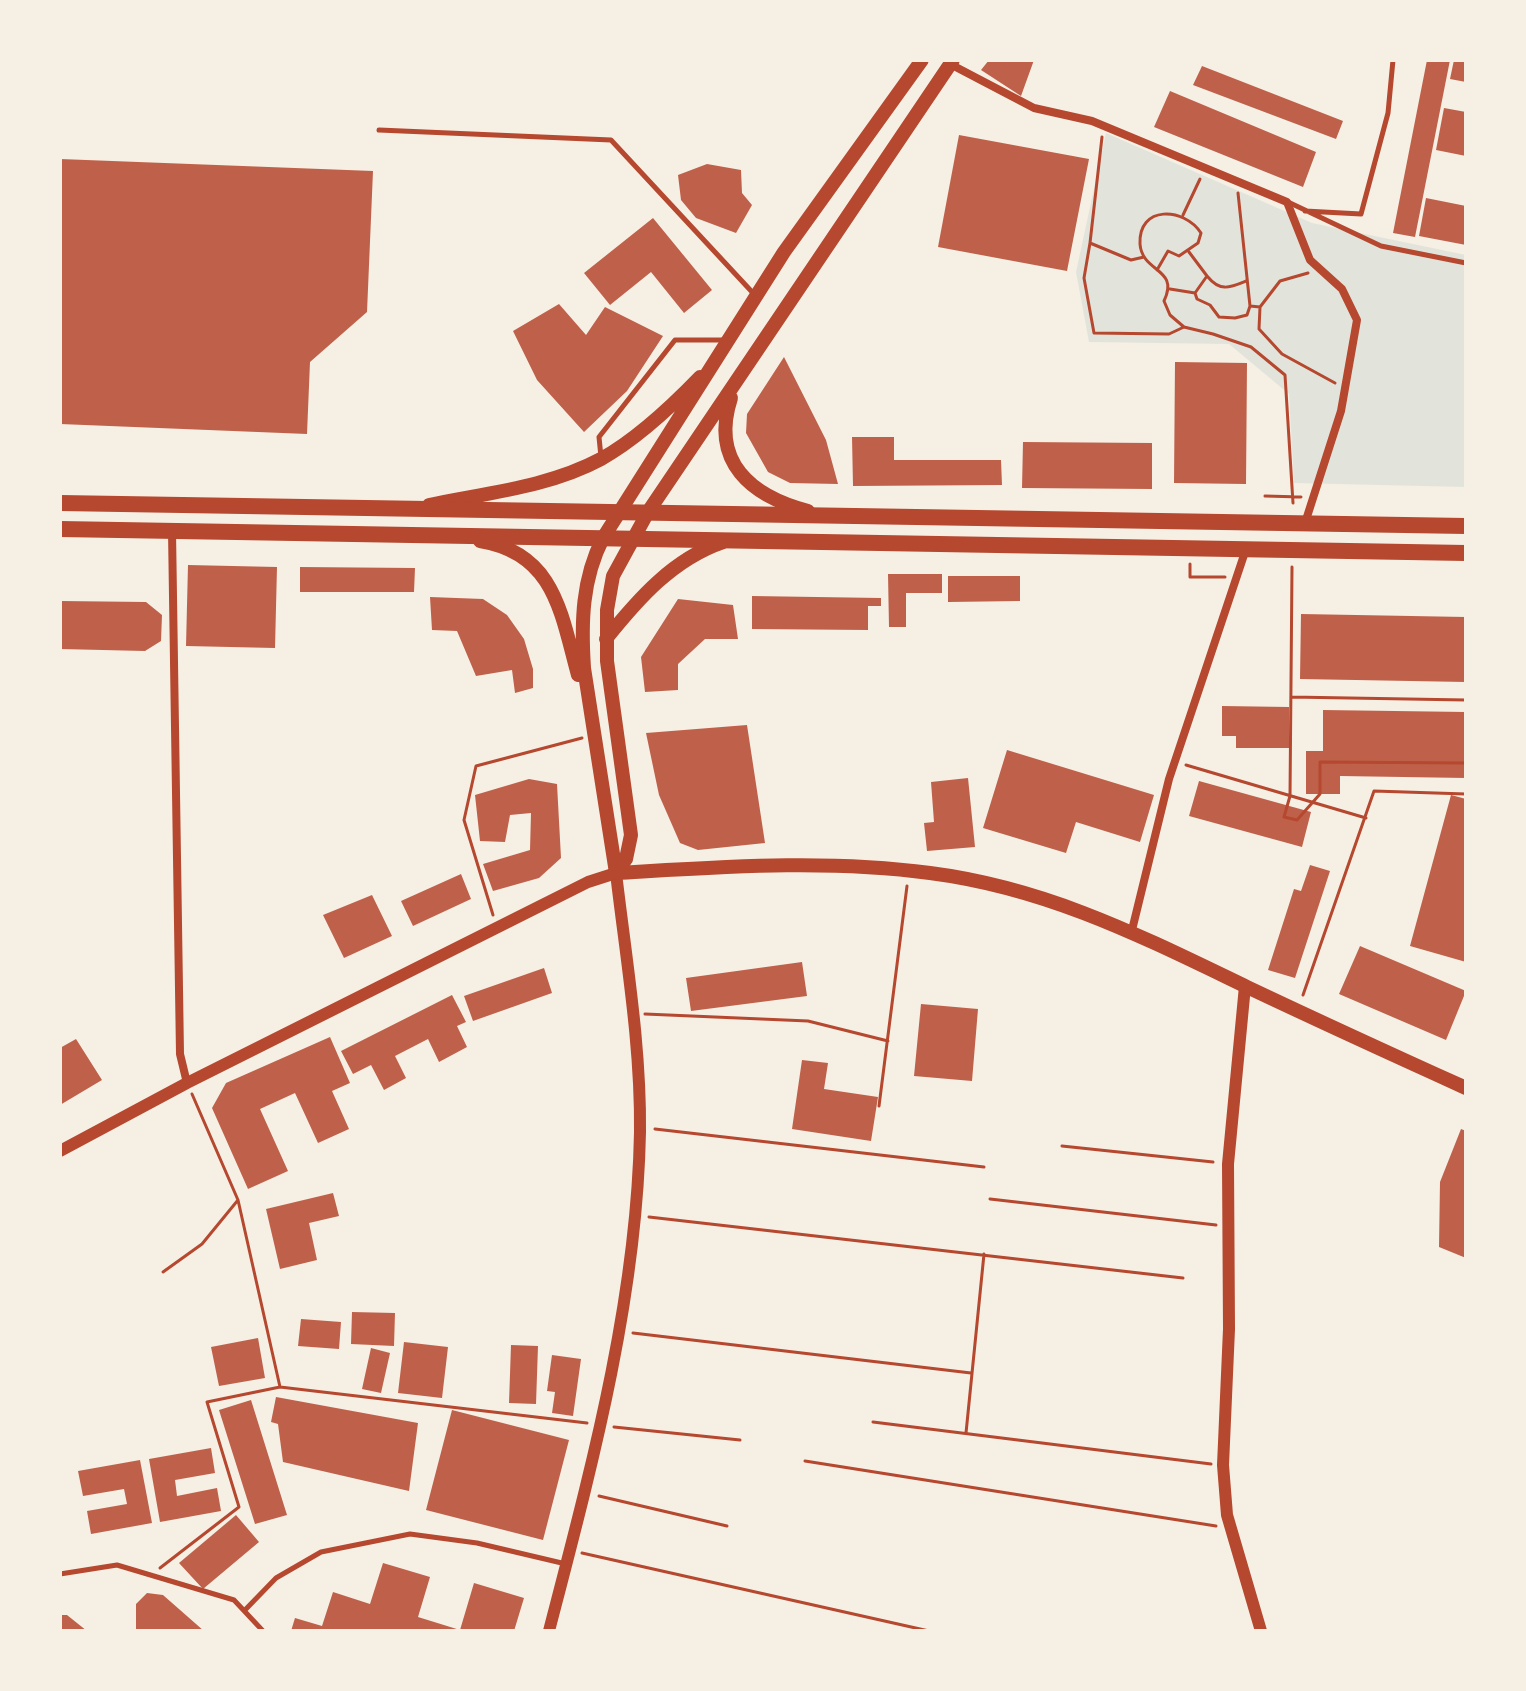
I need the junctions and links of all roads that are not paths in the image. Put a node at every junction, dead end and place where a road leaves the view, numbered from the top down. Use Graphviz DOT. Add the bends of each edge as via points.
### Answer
graph roads {
  1 [pos="922,60"];
  2 [pos="1393,60"];
  3 [pos="951,62"];
  4 [pos="379,130"];
  5 [pos="1287,202"];
  6 [pos="1305,211"];
  7 [pos="1466,263"];
  8 [pos="757,297"];
  9 [pos="731,340"];
  10 [pos="736,382"];
  11 [pos="601,459"];
  12 [pos="60,503"];
  13 [pos="416,507"];
  14 [pos="619,512"];
  15 [pos="648,512"];
  16 [pos="828,516"];
  17 [pos="1305,524"];
  18 [pos="1466,526"];
  19 [pos="60,529"];
  20 [pos="172,531"];
  21 [pos="436,536"];
  22 [pos="603,538"];
  23 [pos="634,538"];
  24 [pos="731,539"];
  25 [pos="1246,549"];
  26 [pos="1466,553"];
  27 [pos="606,640"];
  28 [pos="589,714"];
  29 [pos="616,873"];
  30 [pos="1132,930"];
  31 [pos="1245,986"];
  32 [pos="187,1083"];
  33 [pos="1466,1088"];
  34 [pos="60,1151"];
  35 [pos="566,1565"];
  36 [pos="60,1574"];
  37 [pos="245,1610"];
  38 [pos="263,1631"];
  39 [pos="549,1631"];
  40 [pos="1261,1631"];
  1 -- 8 [label="main road"];
  2 -- 6 [label="lane" via="1388,113 1361,214"];
  3 -- 5 [label="street" via="1034,108 1103,125"];
  3 -- 10 [label="main road"];
  4 -- 8 [label="lane" via="611,140"];
  5 -- 6 [label="lane"];
  5 -- 17 [label="street" via="1310,260 1342,289 1357,320 1345,389"];
  6 -- 7 [label="lane" via="1381,246"];
  8 -- 9 [label="main road"];
  9 -- 11 [label="main road" via="689,388"];
  9 -- 11 [label="lane" via="675,340 599,437"];
  9 -- 14 [label="main road"];
  10 -- 15 [label="main road"];
  10 -- 16 [label="main road" via="725,441 739,472 783,505"];
  11 -- 13 [label="main road" via="542,481"];
  12 -- 13 [label="main road"];
  13 -- 14 [label="main road"];
  14 -- 15 [label="main road"];
  14 -- 22 [label="main road"];
  15 -- 16 [label="main road"];
  15 -- 23 [label="main road"];
  16 -- 17 [label="main road"];
  17 -- 18 [label="main road"];
  19 -- 20 [label="main road"];
  20 -- 21 [label="main road"];
  20 -- 32 [label="street" via="180,1054"];
  21 -- 22 [label="main road"];
  21 -- 28 [label="main road" via="509,549 541,573 560,608"];
  22 -- 23 [label="main road"];
  22 -- 28 [label="main road" via="588,572 584,604"];
  23 -- 24 [label="main road"];
  23 -- 27 [label="main road" via="613,576"];
  24 -- 25 [label="main road"];
  24 -- 27 [label="main road" via="696,553 669,573 640,598"];
  25 -- 26 [label="main road"];
  25 -- 30 [label="street" via="1175,761"];
  27 -- 29 [label="main road" via="631,835 626,859"];
  28 -- 29 [label="main road"];
  29 -- 30 [label="main road" via="781,863 909,870 1022,891"];
  29 -- 32 [label="street" via="588,882"];
  29 -- 35 [label="street" via="634,1013 640,1128 618,1331"];
  30 -- 31 [label="main road"];
  31 -- 33 [label="main road"];
  31 -- 40 [label="street" via="1228,1164 1223,1465 1231,1528"];
  32 -- 34 [label="street"];
  35 -- 37 [label="lane" via="477,1543 410,1534 321,1552 276,1578"];
  35 -- 39 [label="street"];
  36 -- 37 [label="lane" via="117,1565 234,1600"];
  37 -- 38 [label="lane"];
}
